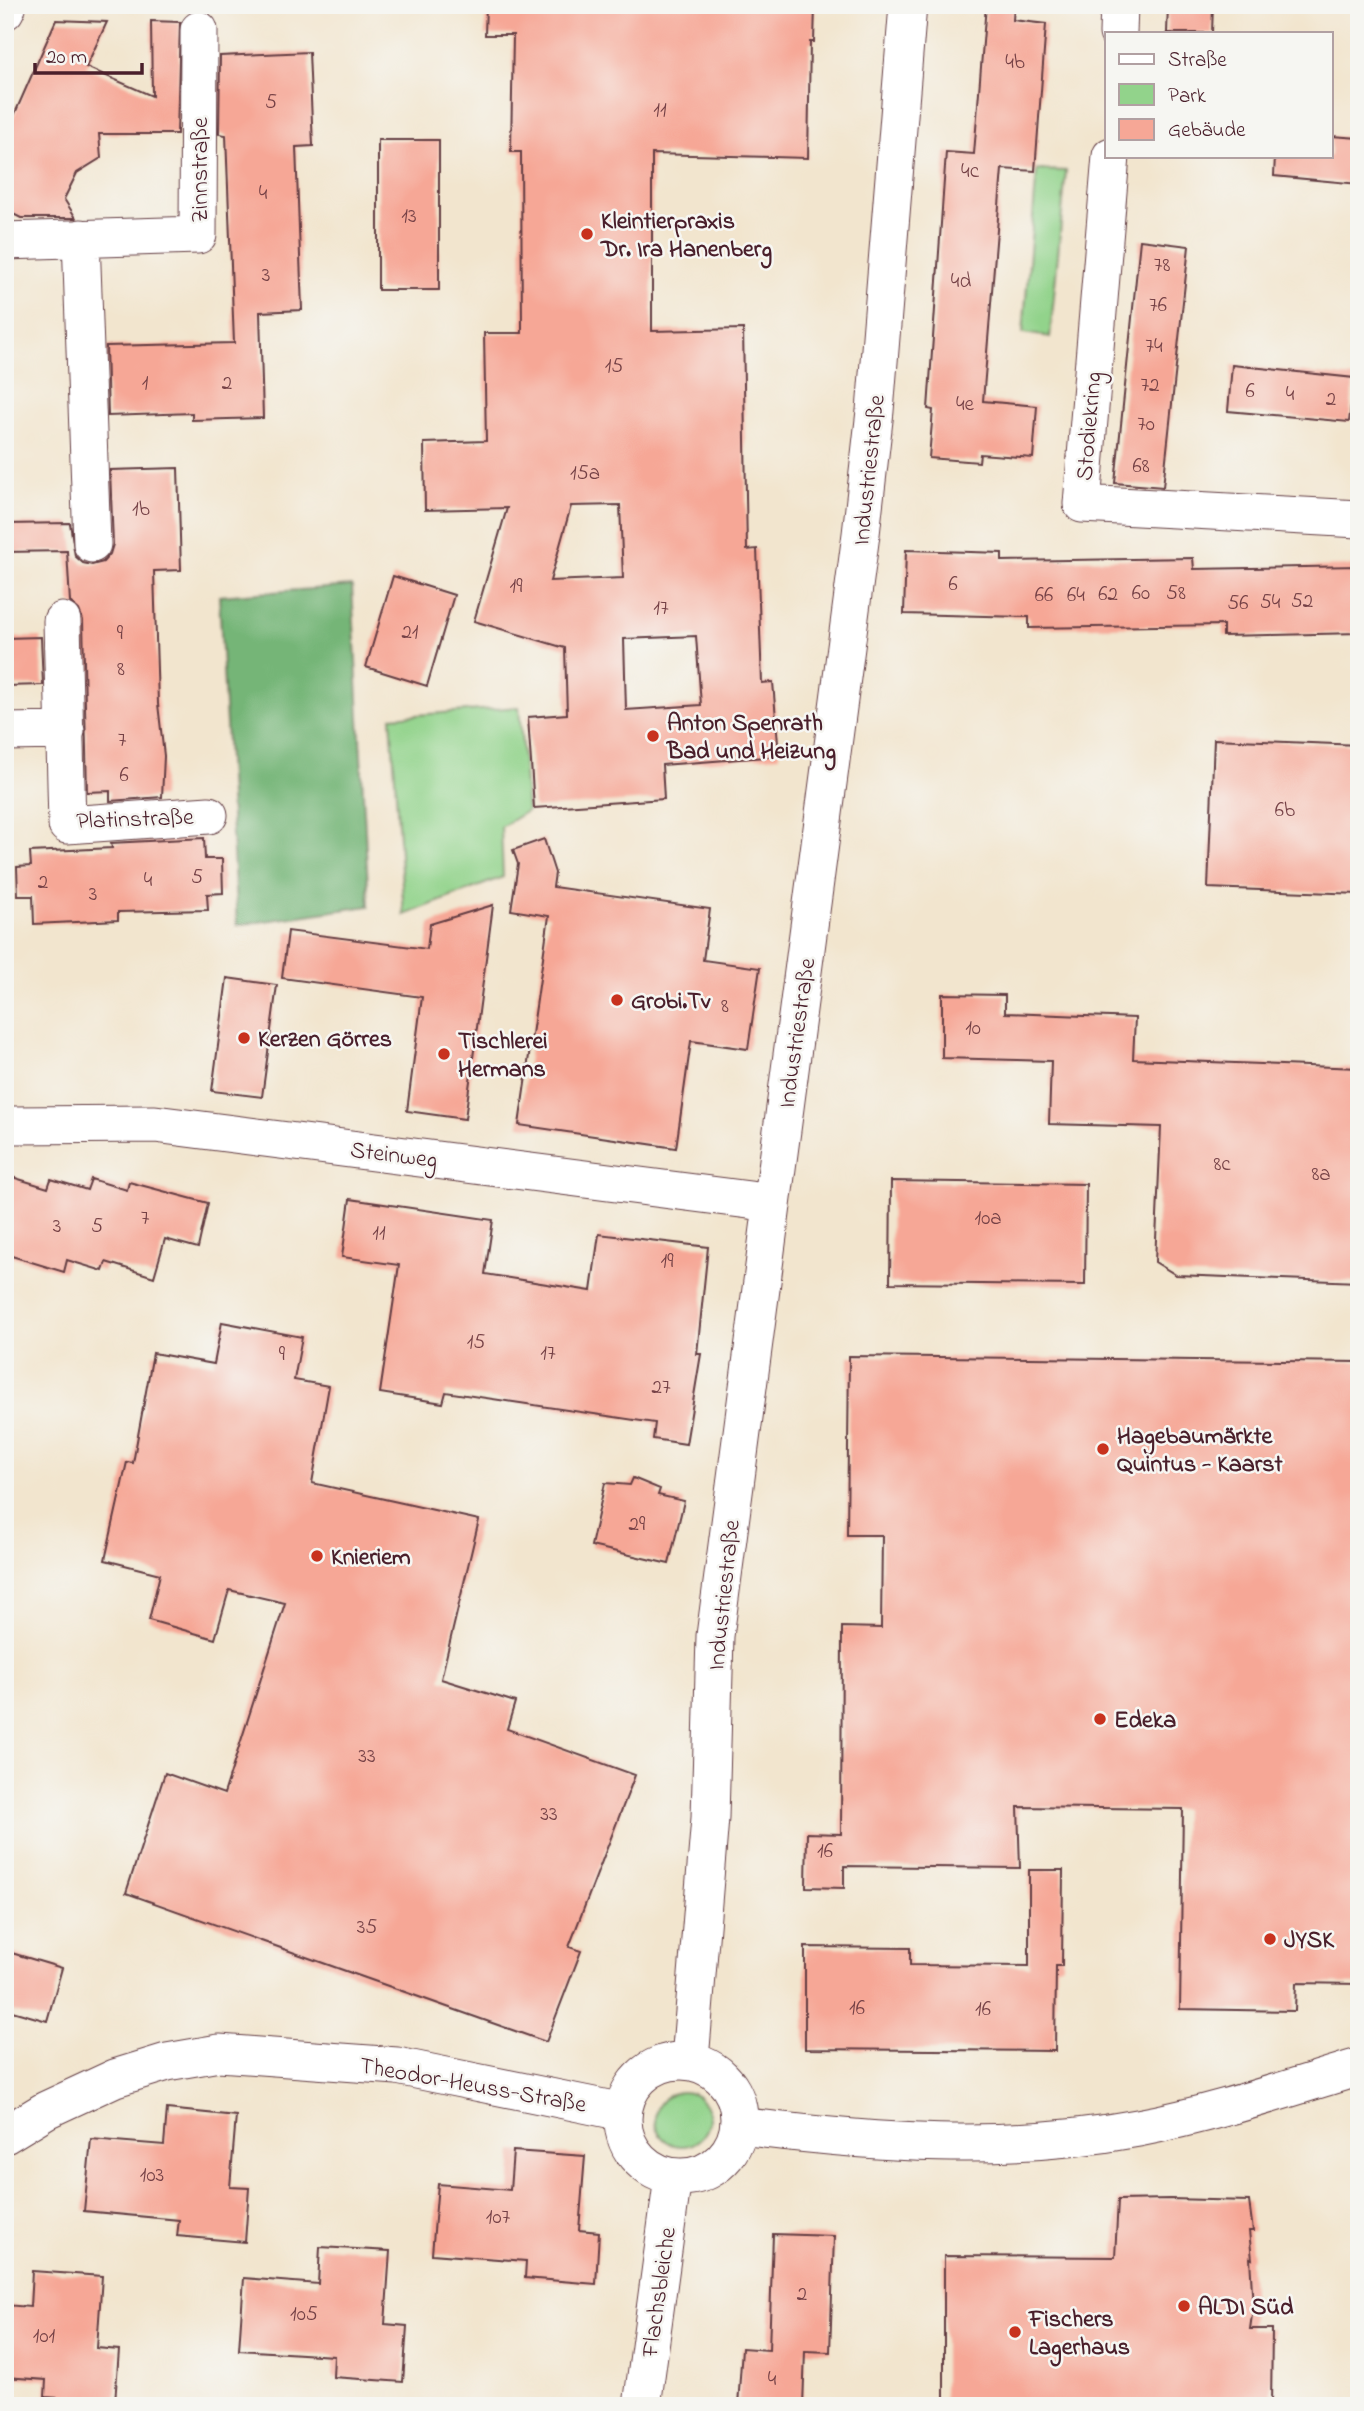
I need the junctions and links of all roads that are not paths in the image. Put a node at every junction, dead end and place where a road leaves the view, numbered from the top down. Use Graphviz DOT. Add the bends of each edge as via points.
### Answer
graph roads {
  1 [pos="8,5"];
  2 [pos="908,5"];
  3 [pos="1119,5"];
  4 [pos="5,11"];
  5 [pos="199,30"];
  6 [pos="1118,32"];
  7 [pos="1111,158"];
  8 [pos="81,239"];
  9 [pos="5,241"];
  10 [pos="1359,519"];
  11 [pos="92,544"];
  12 [pos="62,621"];
  13 [pos="66,731"];
  14 [pos="5,732"];
  15 [pos="209,815"];
  16 [pos="14,1125"];
  17 [pos="772,1203"];
  18 [pos="690,2060"];
  19 [pos="1359,2067"];
  20 [pos="623,2112"];
  21 [pos="740,2126"];
  22 [pos="5,2135"];
  23 [pos="673,2177"];
  24 [pos="642,2406"];
  1 -- 4 [label="street"];
  2 -- 17 [label="street, Industriestraße" via="876,411"];
  3 -- 6 [label="street"];
  5 -- 8 [label="street, Zinnstraße" via="198,235"];
  7 -- 10 [label="street, Stodiekring" via="1082,504"];
  8 -- 9 [label="street, Zinnstraße"];
  8 -- 11 [label="street"];
  12 -- 13 [label="street, Platinstraße"];
  13 -- 14 [label="street"];
  13 -- 15 [label="street, Platinstraße" via="67,825"];
  16 -- 17 [label="street, Steinweg" via="155,1124"];
  17 -- 18 [label="street, Industriestraße" via="715,1636 710,1818"];
  18 -- 20 [label="street" via="666,2062 645,2072 630,2090"];
  18 -- 21 [label="street" via="707,2065 733,2090"];
  19 -- 21 [label="street" via="1159,2123 1031,2142 894,2143"];
  20 -- 22 [label="street, Theodor-Heuss-Straße" via="397,2066 219,2053 115,2078"];
  20 -- 23 [label="street" via="624,2134 634,2155 652,2170"];
  21 -- 23 [label="street" via="733,2148 717,2166 696,2176"];
  23 -- 24 [label="street, Flachsbleiche"];
}
